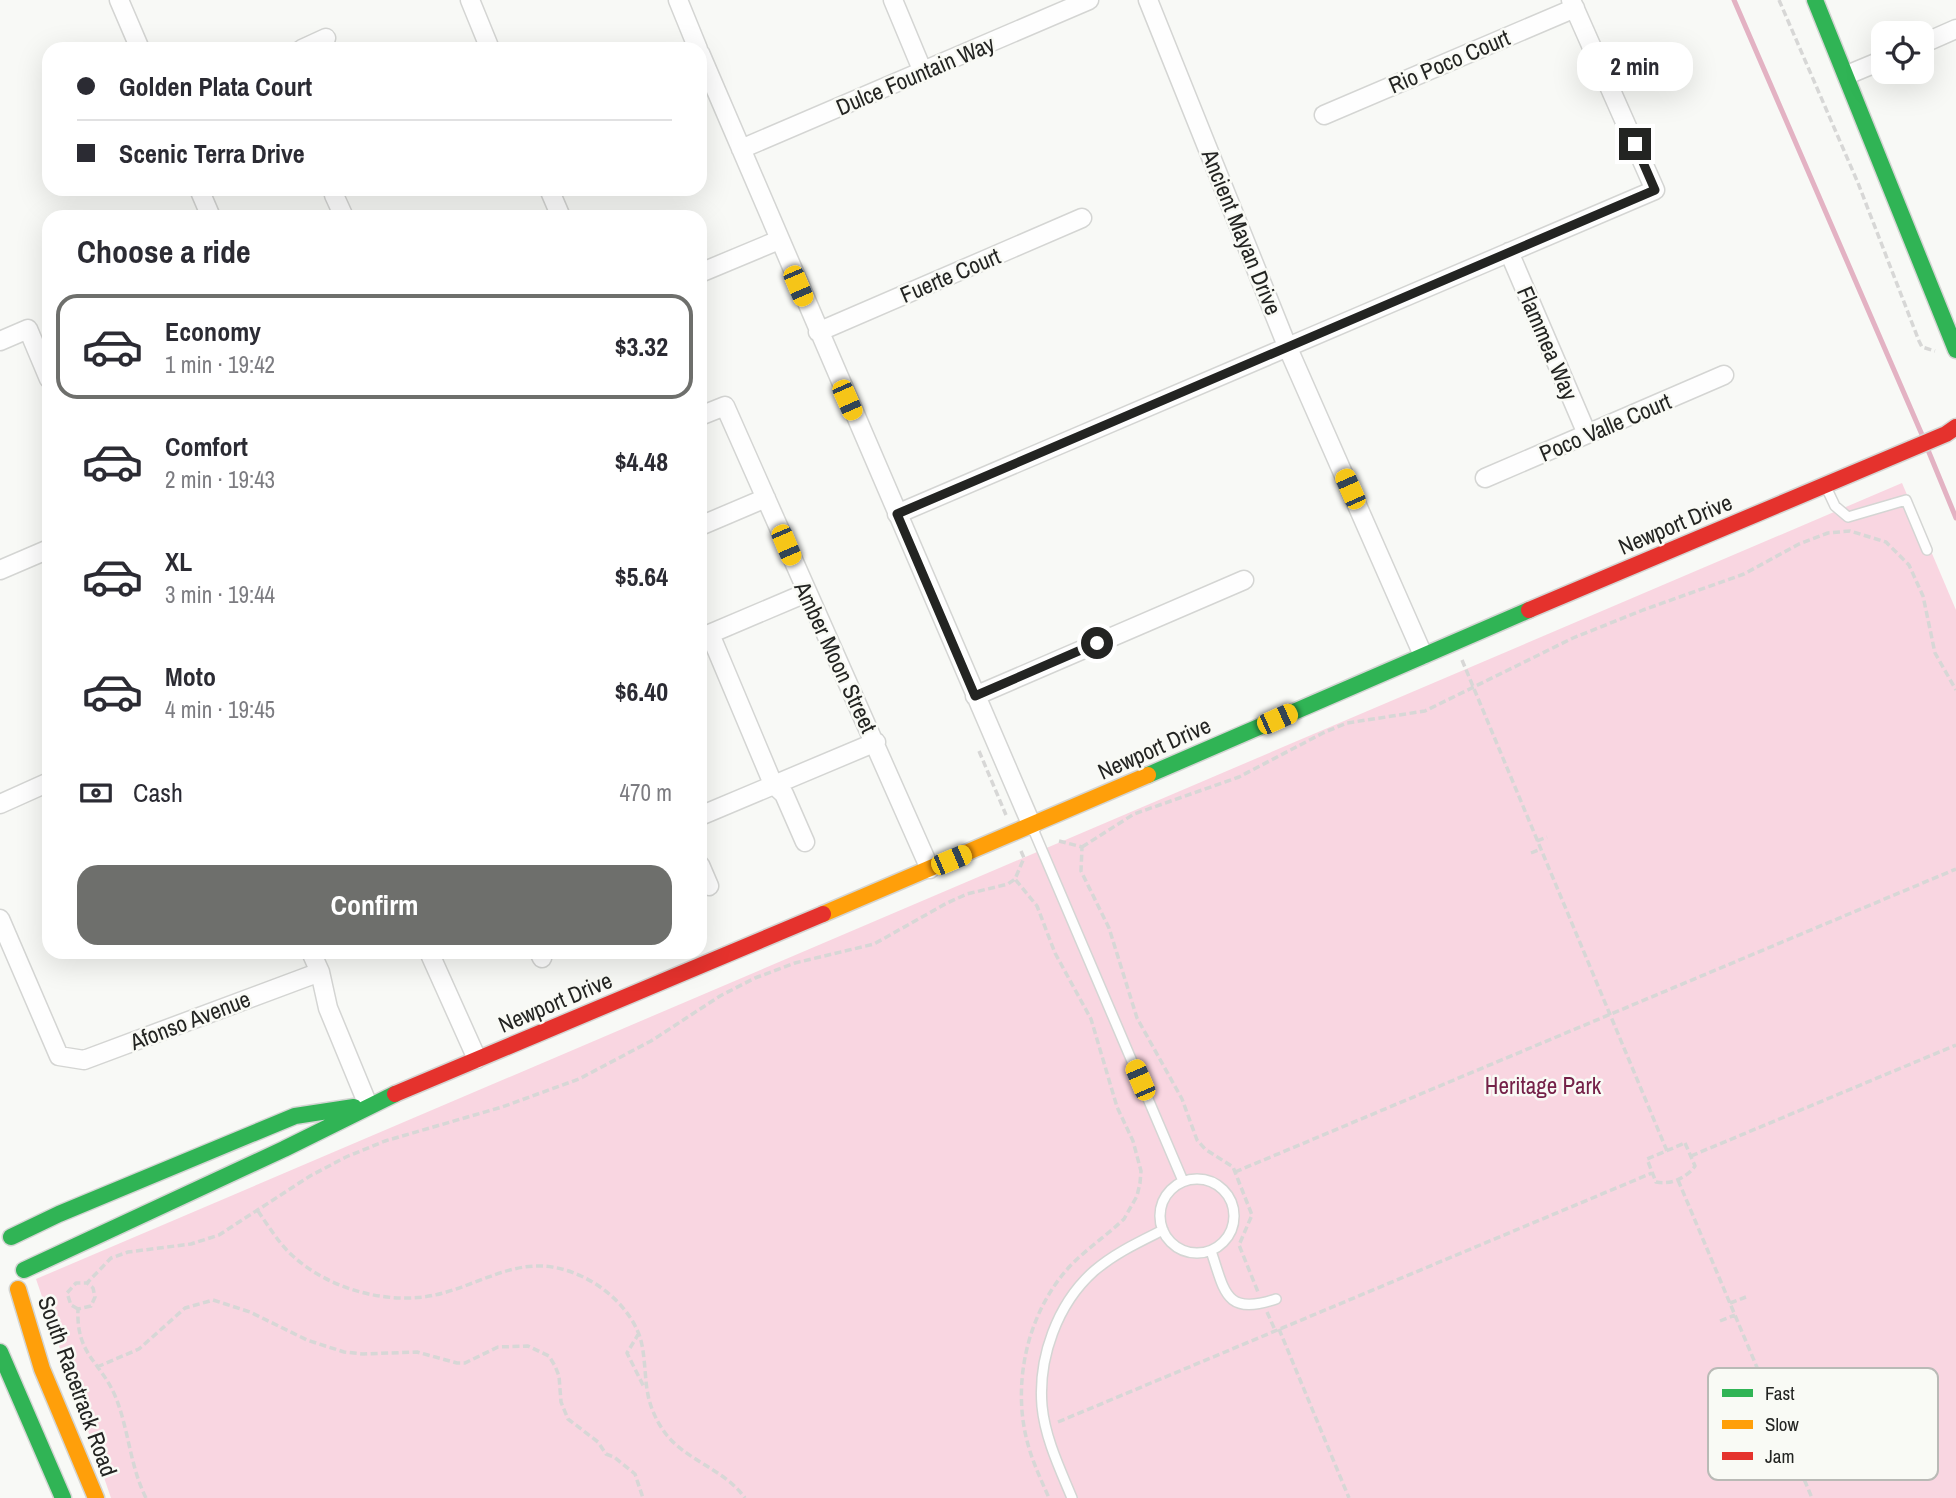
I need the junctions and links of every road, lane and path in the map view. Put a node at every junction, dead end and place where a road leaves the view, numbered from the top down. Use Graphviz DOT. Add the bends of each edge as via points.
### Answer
graph roads {
  1 [pos="119,0"];
  2 [pos="470,0"];
  3 [pos="678,0"];
  4 [pos="892,0"];
  5 [pos="1089,0"];
  6 [pos="1148,0"];
  7 [pos="1779,0"];
  8 [pos="1815,0"];
  9 [pos="1573,4"];
  10 [pos="1956,29"];
  11 [pos="326,38"];
  12 [pos="1934,39"];
  13 [pos="137,42"];
  14 [pos="317,42"];
  15 [pos="487,42"];
  16 [pos="695,42"];
  17 [pos="1871,65"];
  18 [pos="707,70"];
  19 [pos="923,72"];
  20 [pos="1847,75"];
  21 [pos="1324,115"];
  22 [pos="741,149"];
  23 [pos="1083,219"];
  24 [pos="779,240"];
  25 [pos="1509,252"];
  26 [pos="707,271"];
  27 [pos="818,332"];
  28 [pos="0,341"];
  29 [pos="1287,346"];
  30 [pos="1956,350"];
  31 [pos="1936,351"];
  32 [pos="42,362"];
  33 [pos="1724,375"];
  34 [pos="707,413"];
  35 [pos="1951,430"];
  36 [pos="1587,434"];
  37 [pos="1485,478"];
  38 [pos="1825,486"];
  39 [pos="765,498"];
  40 [pos="897,514"];
  41 [pos="707,523"];
  42 [pos="1927,550"];
  43 [pos="42,552"];
  44 [pos="0,570"];
  45 [pos="1244,580"];
  46 [pos="807,593"];
  47 [pos="707,635"];
  48 [pos="707,640"];
  49 [pos="1423,655"];
  50 [pos="1462,660"];
  51 [pos="1472,688"];
  52 [pos="1956,690"];
  53 [pos="975,696"];
  54 [pos="876,742"];
  55 [pos="976,744"];
  56 [pos="773,784"];
  57 [pos="42,785"];
  58 [pos="0,804"];
  59 [pos="707,813"];
  60 [pos="1032,826"];
  61 [pos="1014,834"];
  62 [pos="1547,837"];
  63 [pos="1059,841"];
  64 [pos="1537,841"];
  65 [pos="805,842"];
  66 [pos="1082,847"];
  67 [pos="1541,849"];
  68 [pos="1531,853"];
  69 [pos="930,869"];
  70 [pos="1956,869"];
  71 [pos="1015,879"];
  72 [pos="707,881"];
  73 [pos="709,886"];
  74 [pos="0,919"];
  75 [pos="707,955"];
  76 [pos="314,959"];
  77 [pos="432,959"];
  78 [pos="696,959"];
  79 [pos="320,972"];
  80 [pos="1610,1015"];
  81 [pos="1956,1045"];
  82 [pos="477,1059"];
  83 [pos="368,1105"];
  84 [pos="1667,1151"];
  85 [pos="1692,1156"];
  86 [pos="1235,1172"];
  87 [pos="1652,1173"];
  88 [pos="1678,1180"];
  89 [pos="1183,1181"];
  90 [pos="258,1211"];
  91 [pos="1163,1230"];
  92 [pos="3,1231"];
  93 [pos="1211,1251"];
  94 [pos="24,1270"];
  95 [pos="87,1283"];
  96 [pos="1746,1297"];
  97 [pos="1276,1299"];
  98 [pos="1263,1303"];
  99 [pos="1730,1303"];
  100 [pos="78,1309"];
  101 [pos="1735,1315"];
  102 [pos="1720,1321"];
  103 [pos="1277,1330"];
  104 [pos="639,1333"];
  105 [pos="0,1352"];
  106 [pos="97,1367"];
  107 [pos="1757,1368"];
  108 [pos="645,1389"];
  109 [pos="1058,1422"];
  110 [pos="1804,1480"];
  111 [pos="63,1498"];
  112 [pos="96,1498"];
  113 [pos="146,1498"];
  114 [pos="643,1498"];
  115 [pos="745,1498"];
  116 [pos="1049,1498"];
  117 [pos="1072,1498"];
  118 [pos="1349,1498"];
  119 [pos="1812,1498"];
  1 -- 13 [label="street"];
  2 -- 15 [label="street"];
  3 -- 16 [label="street"];
  4 -- 19 [label="street"];
  5 -- 19 [label="street, Dulce Fountain Way"];
  6 -- 29 [label="street, Ancient Mayan Drive"];
  7 -- 31 [label="path" via="1919,341 1922,347"];
  8 -- 20 [label="street"];
  9 -- 21 [label="street, Rio Poco Court"];
  9 -- 25 [label="street" via="1655,190"];
  10 -- 12 [label="street"];
  11 -- 14 [label="street"];
  17 -- 20 [label="street"];
  18 -- 22 [label="street"];
  19 -- 22 [label="street, Dulce Fountain Way"];
  20 -- 30 [label="street"];
  22 -- 24 [label="street"];
  23 -- 27 [label="street, Fuerte Court"];
  24 -- 26 [label="street"];
  24 -- 27 [label="street"];
  25 -- 29 [label="street"];
  25 -- 36 [label="street, Flammea Way"];
  27 -- 40 [label="street"];
  28 -- 32 [label="street" via="28,329"];
  29 -- 40 [label="street"];
  29 -- 49 [label="street, Ancient Mayan Drive"];
  33 -- 36 [label="street, Poco Valle Court"];
  34 -- 39 [label="street, Amber Moon Street" via="725,406"];
  35 -- 38 [label="street, Newport Drive"];
  36 -- 37 [label="street, Poco Valle Court"];
  38 -- 42 [label="lane" via="1835,506 1848,517 1906,500"];
  38 -- 49 [label="street, Newport Drive"];
  39 -- 41 [label="street"];
  39 -- 46 [label="street, Amber Moon Street"];
  40 -- 53 [label="street"];
  43 -- 44 [label="street"];
  45 -- 53 [label="street"];
  46 -- 47 [label="street"];
  46 -- 54 [label="street, Amber Moon Street"];
  48 -- 56 [label="street"];
  49 -- 60 [label="street, Newport Drive"];
  50 -- 51 [label="path"];
  51 -- 52 [label="path" via="1607,624 1759,568 1812,538 1850,531 1886,542 1909,565 1923,596 1935,653"];
  51 -- 64 [label="path"];
  51 -- 66 [label="path" via="1424,711 1347,723 1239,777 1134,814"];
  53 -- 60 [label="street"];
  54 -- 56 [label="street"];
  54 -- 69 [label="street, Amber Moon Street"];
  55 -- 61 [label="path"];
  56 -- 59 [label="street"];
  56 -- 65 [label="street" via="784,794"];
  57 -- 58 [label="street"];
  60 -- 61 [label="street, Newport Drive"];
  60 -- 89 [label="lane"];
  61 -- 69 [label="street, Newport Drive"];
  61 -- 71 [label="path" via="1024,858"];
  62 -- 64 [label="path"];
  63 -- 66 [label="path"];
  64 -- 67 [label="path"];
  66 -- 86 [label="path" via="1081,871 1109,928 1137,1018 1176,1087 1197,1140"];
  67 -- 68 [label="path"];
  67 -- 80 [label="path"];
  69 -- 75 [label="street, Newport Drive"];
  70 -- 80 [label="path"];
  71 -- 90 [label="path" via="947,903 874,944 794,963 755,978 579,1079 346,1157"];
  71 -- 116 [label="path" via="1037,906 1055,953 1091,1019 1140,1171 1137,1196 1124,1219 1060,1278 1027,1348 1022,1416 1028,1447"];
  72 -- 73 [label="street"];
  74 -- 79 [label="street, Afonso Avenue" via="59,1056 84,1060"];
  76 -- 79 [label="street"];
  77 -- 82 [label="street"];
  78 -- 82 [label="street, Newport Drive"];
  79 -- 83 [label="street" via="328,1008"];
  80 -- 84 [label="path"];
  80 -- 86 [label="path"];
  81 -- 85 [label="path"];
  82 -- 83 [label="street, Newport Drive"];
  83 -- 92 [label="street, Newport Drive" via="295,1116 59,1213"];
  83 -- 94 [label="street, Newport Drive" via="307,1140"];
  84 -- 85 [label="path" via="1685,1143"];
  84 -- 87 [label="path" via="1647,1160"];
  85 -- 88 [label="path" via="1695,1166"];
  86 -- 98 [label="path" via="1252,1215 1238,1245"];
  87 -- 88 [label="path" via="1656,1182"];
  87 -- 103 [label="path"];
  88 -- 99 [label="path"];
  89 -- 91 [label="lane" via="1163,1201"];
  89 -- 93 [label="lane" via="1204,1179 1226,1191 1233,1225 1229,1236"];
  90 -- 95 [label="path" via="219,1235 191,1244 111,1258"];
  90 -- 104 [label="path" via="293,1256 344,1287 411,1298 441,1294 511,1268 556,1268 598,1286 631,1317"];
  91 -- 93 [label="lane" via="1175,1246 1186,1251"];
  91 -- 117 [label="lane" via="1124,1249 1093,1272 1053,1329 1045,1359 1042,1405 1046,1429"];
  92 -- 94 [label="street" via="21,1250"];
  93 -- 98 [label="lane" via="1229,1297 1242,1306"];
  94 -- 112 [label="street, South Racetrack Road" via="14,1294"];
  95 -- 100 [label="path" via="95,1292 94,1302"];
  95 -- 100 [label="path" via="75,1283 67,1293 68,1301"];
  96 -- 99 [label="path"];
  97 -- 98 [label="lane"];
  98 -- 103 [label="path"];
  99 -- 101 [label="path"];
  100 -- 106 [label="path" via="81,1343"];
  101 -- 102 [label="path"];
  101 -- 107 [label="path"];
  103 -- 109 [label="path"];
  103 -- 118 [label="path"];
  104 -- 108 [label="path"];
  104 -- 108 [label="path" via="626,1353"];
  105 -- 111 [label="street"];
  106 -- 113 [label="path" via="116,1396 130,1459"];
  106 -- 114 [label="path" via="139,1349 185,1308 213,1300 344,1352 417,1352 465,1363 498,1347 528,1346 549,1356 555,1366 568,1419 635,1475"];
  108 -- 115 [label="path" via="662,1429 676,1445 731,1481"];
  110 -- 119 [label="path"];
}
